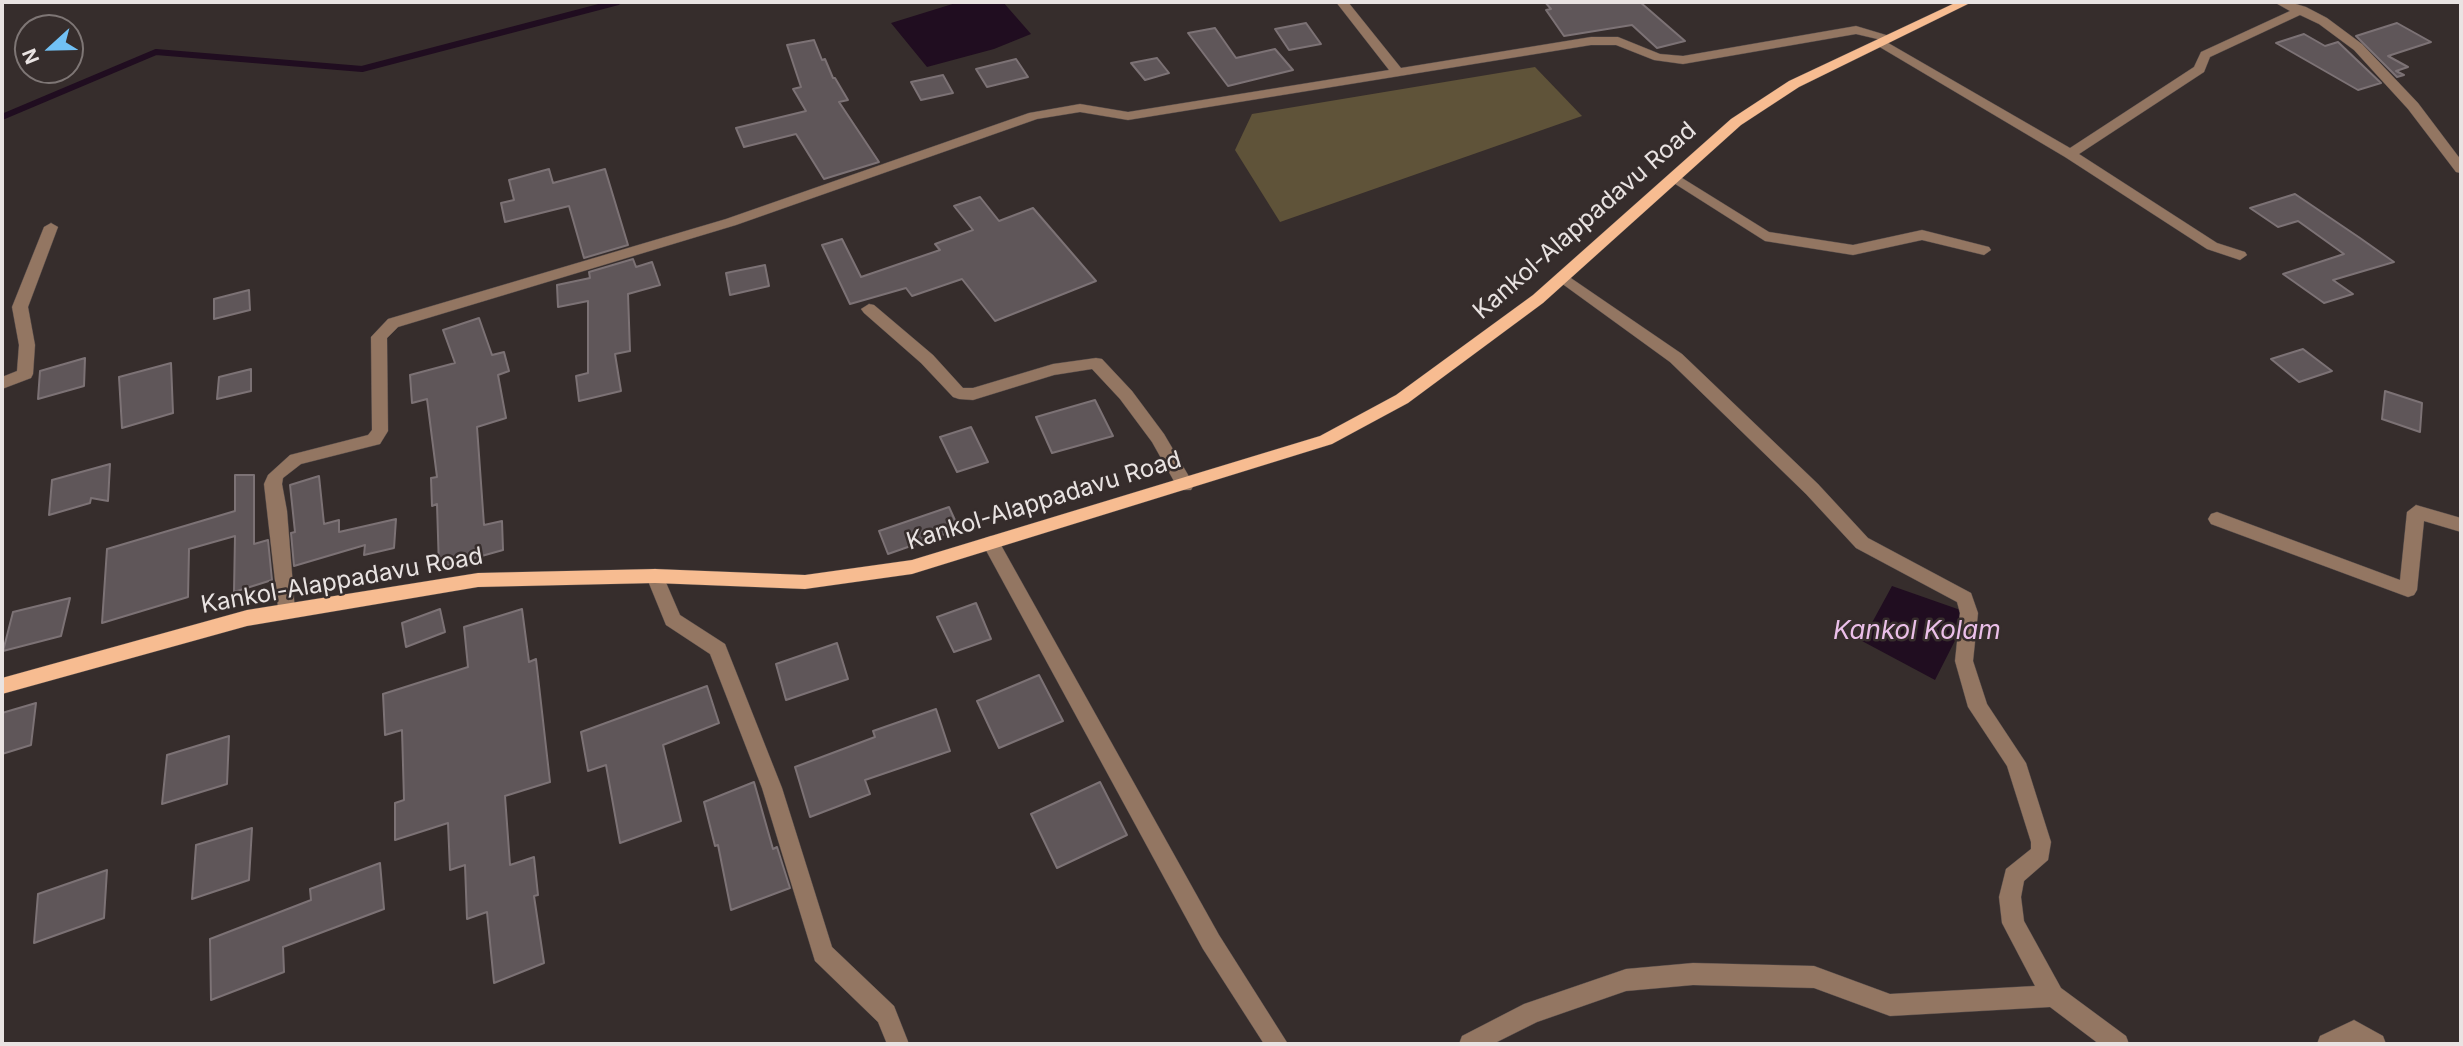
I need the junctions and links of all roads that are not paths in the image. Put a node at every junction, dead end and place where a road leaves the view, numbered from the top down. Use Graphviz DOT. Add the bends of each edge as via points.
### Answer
graph roads {
  1 [pos="1342,2"];
  2 [pos="1966,2"];
  3 [pos="2280,2"];
  4 [pos="2301,10"];
  5 [pos="1885,40"];
  6 [pos="1398,73"];
  7 [pos="2070,154"];
  8 [pos="2461,169"];
  9 [pos="1674,177"];
  10 [pos="51,227"];
  11 [pos="1984,250"];
  12 [pos="2240,255"];
  13 [pos="1562,277"];
  14 [pos="869,309"];
  15 [pos="2,383"];
  16 [pos="1185,485"];
  17 [pos="2217,519"];
  18 [pos="2461,525"];
  19 [pos="991,543"];
  20 [pos="655,576"];
  21 [pos="286,611"];
  22 [pos="2,686"];
  23 [pos="2053,996"];
  24 [pos="898,1044"];
  25 [pos="1277,1044"];
  26 [pos="1470,1044"];
  27 [pos="2118,1044"];
  28 [pos="2328,1044"];
  29 [pos="2375,1044"];
  1 -- 6 [label="street"];
  2 -- 5 [label="main road, Kankol-Alappadavu Road"];
  3 -- 4 [label="street"];
  4 -- 7 [label="street" via="2205,55 2200,69"];
  4 -- 8 [label="street" via="2358,47 2413,106"];
  5 -- 6 [label="street" via="1856,30 1683,60 1658,57 1618,41 1591,41"];
  5 -- 7 [label="street"];
  5 -- 9 [label="main road, Kankol-Alappadavu Road" via="1794,84 1736,122"];
  6 -- 21 [label="street" via="1128,116 1080,108 1034,116 731,222 393,323 379,337 380,431 374,440 296,459 276,475 273,484"];
  7 -- 12 [label="street" via="2212,246"];
  9 -- 11 [label="street" via="1765,236 1853,250 1922,235"];
  9 -- 13 [label="main road, Kankol-Alappadavu Road"];
  10 -- 15 [label="street" via="20,307 27,345 25,374"];
  13 -- 16 [label="main road, Kankol-Alappadavu Road" via="1402,399 1326,440"];
  13 -- 23 [label="street" via="1676,358 1863,543 1965,598 1969,613 1964,661 1978,707 2016,763 2041,842 2041,853 2014,876 2010,897 2013,923"];
  14 -- 16 [label="street" via="959,393 973,394 1053,370 1096,363 1158,438"];
  16 -- 19 [label="main road, Kankol-Alappadavu Road"];
  17 -- 18 [label="street" via="2408,590 2416,512"];
  19 -- 20 [label="main road, Kankol-Alappadavu Road" via="912,567 858,577 805,582"];
  19 -- 25 [label="street" via="1211,942"];
  20 -- 21 [label="main road, Kankol-Alappadavu Road" via="478,580"];
  20 -- 24 [label="street" via="673,620 718,649 772,788 823,953 886,1014"];
  21 -- 22 [label="main road, Kankol-Alappadavu Road" via="206,628"];
  23 -- 26 [label="street" via="1889,1005 1814,977 1693,974 1626,980 1532,1012"];
  23 -- 27 [label="street"];
  28 -- 29 [label="street" via="2354,1031"];
}
